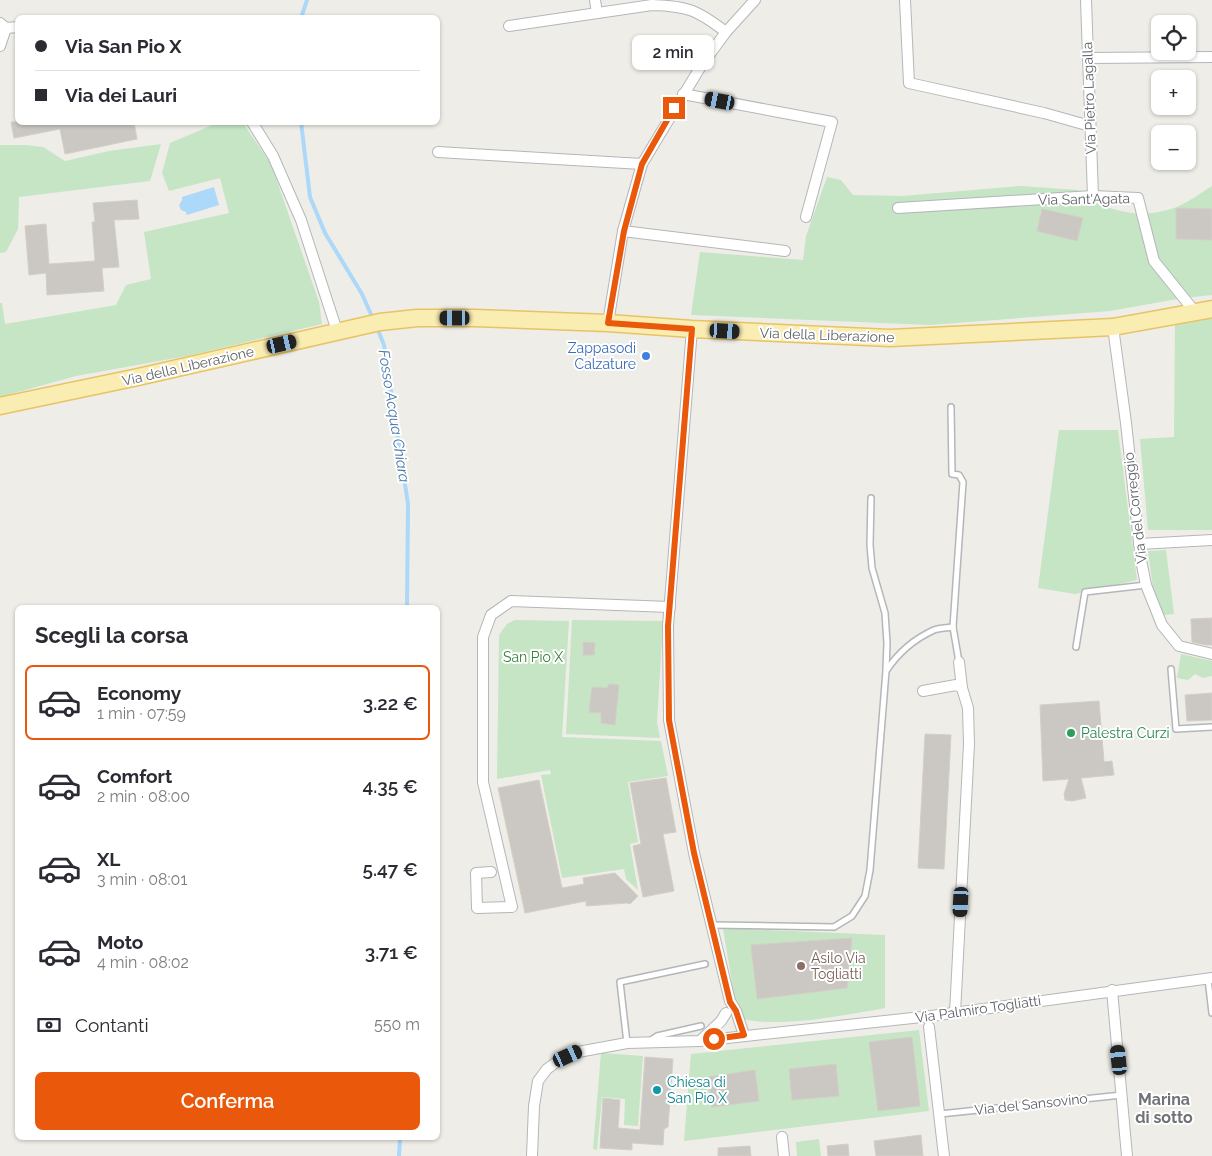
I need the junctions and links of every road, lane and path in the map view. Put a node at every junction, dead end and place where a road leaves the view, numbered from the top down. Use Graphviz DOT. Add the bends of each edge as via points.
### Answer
graph roads {
  1 [pos="594,0"];
  2 [pos="755,0"];
  3 [pos="905,0"];
  4 [pos="1086,0"];
  5 [pos="597,13"];
  6 [pos="3,26"];
  7 [pos="509,26"];
  8 [pos="726,32"];
  9 [pos="0,46"];
  10 [pos="1212,57"];
  11 [pos="1088,58"];
  12 [pos="683,94"];
  13 [pos="254,125"];
  14 [pos="1090,126"];
  15 [pos="438,152"];
  16 [pos="642,164"];
  17 [pos="1093,196"];
  18 [pos="898,208"];
  19 [pos="806,217"];
  20 [pos="624,231"];
  21 [pos="785,251"];
  22 [pos="1212,309"];
  23 [pos="1195,312"];
  24 [pos="608,323"];
  25 [pos="1113,327"];
  26 [pos="692,329"];
  27 [pos="337,331"];
  28 [pos="0,406"];
  29 [pos="951,407"];
  30 [pos="871,498"];
  31 [pos="1212,540"];
  32 [pos="1139,544"];
  33 [pos="1146,586"];
  34 [pos="670,607"];
  35 [pos="953,627"];
  36 [pos="1076,646"];
  37 [pos="1212,654"];
  38 [pos="959,662"];
  39 [pos="1171,669"];
  40 [pos="886,671"];
  41 [pos="962,688"];
  42 [pos="923,690"];
  43 [pos="1212,727"];
  44 [pos="491,872"];
  45 [pos="712,925"];
  46 [pos="705,964"];
  47 [pos="1210,978"];
  48 [pos="1112,990"];
  49 [pos="730,1002"];
  50 [pos="726,1013"];
  51 [pos="955,1013"];
  52 [pos="1212,1013"];
  53 [pos="701,1026"];
  54 [pos="929,1026"];
  55 [pos="744,1035"];
  56 [pos="728,1037"];
  57 [pos="700,1041"];
  58 [pos="649,1042"];
  59 [pos="627,1043"];
  60 [pos="1122,1094"];
  61 [pos="940,1114"];
  62 [pos="782,1137"];
  63 [pos="532,1156"];
  64 [pos="784,1156"];
  65 [pos="944,1156"];
  66 [pos="1127,1156"];
  1 -- 5 [label="street"];
  2 -- 8 [label="street"];
  3 -- 14 [label="street" via="909,83"];
  4 -- 11 [label="street, Via Pietro Lagalla"];
  5 -- 7 [label="street"];
  5 -- 8 [label="street" via="652,5 674,6 696,10"];
  6 -- 9 [label="street"];
  8 -- 12 [label="street"];
  10 -- 11 [label="street"];
  11 -- 14 [label="street, Via Pietro Lagalla"];
  12 -- 16 [label="street"];
  12 -- 19 [label="street" via="832,122"];
  13 -- 27 [label="street" via="273,156 301,220"];
  14 -- 17 [label="street, Via Pietro Lagalla"];
  15 -- 16 [label="street"];
  16 -- 20 [label="street"];
  17 -- 18 [label="street, Via Sant'Agata"];
  17 -- 23 [label="street, Via Sant'Agata" via="1138,198 1154,261"];
  20 -- 21 [label="street"];
  20 -- 24 [label="street"];
  22 -- 23 [label="main road, Via della Liberazione"];
  23 -- 25 [label="main road, Via della Liberazione"];
  24 -- 26 [label="main road, Via della Liberazione"];
  24 -- 27 [label="main road, Via della Liberazione" via="417,318"];
  25 -- 26 [label="main road, Via della Liberazione" via="890,338"];
  25 -- 32 [label="street, Via del Correggio"];
  26 -- 34 [label="street"];
  27 -- 28 [label="main road, Via della Liberazione"];
  29 -- 35 [label="lane" via="952,474 959,475 963,482"];
  30 -- 40 [label="lane" via="870,545 872,568 885,612"];
  31 -- 32 [label="street"];
  32 -- 33 [label="street, Via del Correggio"];
  33 -- 36 [label="lane" via="1085,592"];
  33 -- 37 [label="street, Via del Correggio" via="1162,625 1179,646"];
  34 -- 44 [label="street" via="511,601 491,615 483,637 483,782 512,907 477,908 476,873"];
  34 -- 45 [label="street" via="669,720 694,853"];
  35 -- 38 [label="lane"];
  35 -- 40 [label="lane" via="935,629 908,645"];
  38 -- 41 [label="street"];
  39 -- 43 [label="lane" via="1176,730"];
  40 -- 45 [label="lane" via="870,870 864,896 852,916 834,927"];
  41 -- 42 [label="street" via="956,685"];
  41 -- 51 [label="street" via="968,708 969,744"];
  45 -- 49 [label="street"];
  46 -- 59 [label="lane" via="620,982"];
  47 -- 48 [label="street, Via Palmiro Togliatti"];
  47 -- 52 [label="lane"];
  48 -- 51 [label="street, Via Palmiro Togliatti"];
  48 -- 60 [label="street"];
  49 -- 50 [label="street"];
  49 -- 55 [label="street"];
  50 -- 56 [label="street"];
  50 -- 57 [label="street"];
  51 -- 55 [label="street, Via Palmiro Togliatti"];
  53 -- 58 [label="lane" via="657,1036"];
  54 -- 61 [label="street"];
  55 -- 56 [label="street, Via Palmiro Togliatti"];
  56 -- 57 [label="street, Via Palmiro Togliatti"];
  57 -- 58 [label="street, Via Palmiro Togliatti"];
  58 -- 59 [label="street, Via Palmiro Togliatti"];
  59 -- 63 [label="street, Via Palmiro Togliatti" via="578,1052 547,1069 538,1081"];
  60 -- 61 [label="lane, Via del Sansovino"];
  60 -- 66 [label="street"];
  61 -- 65 [label="street"];
  62 -- 64 [label="street"];
}
